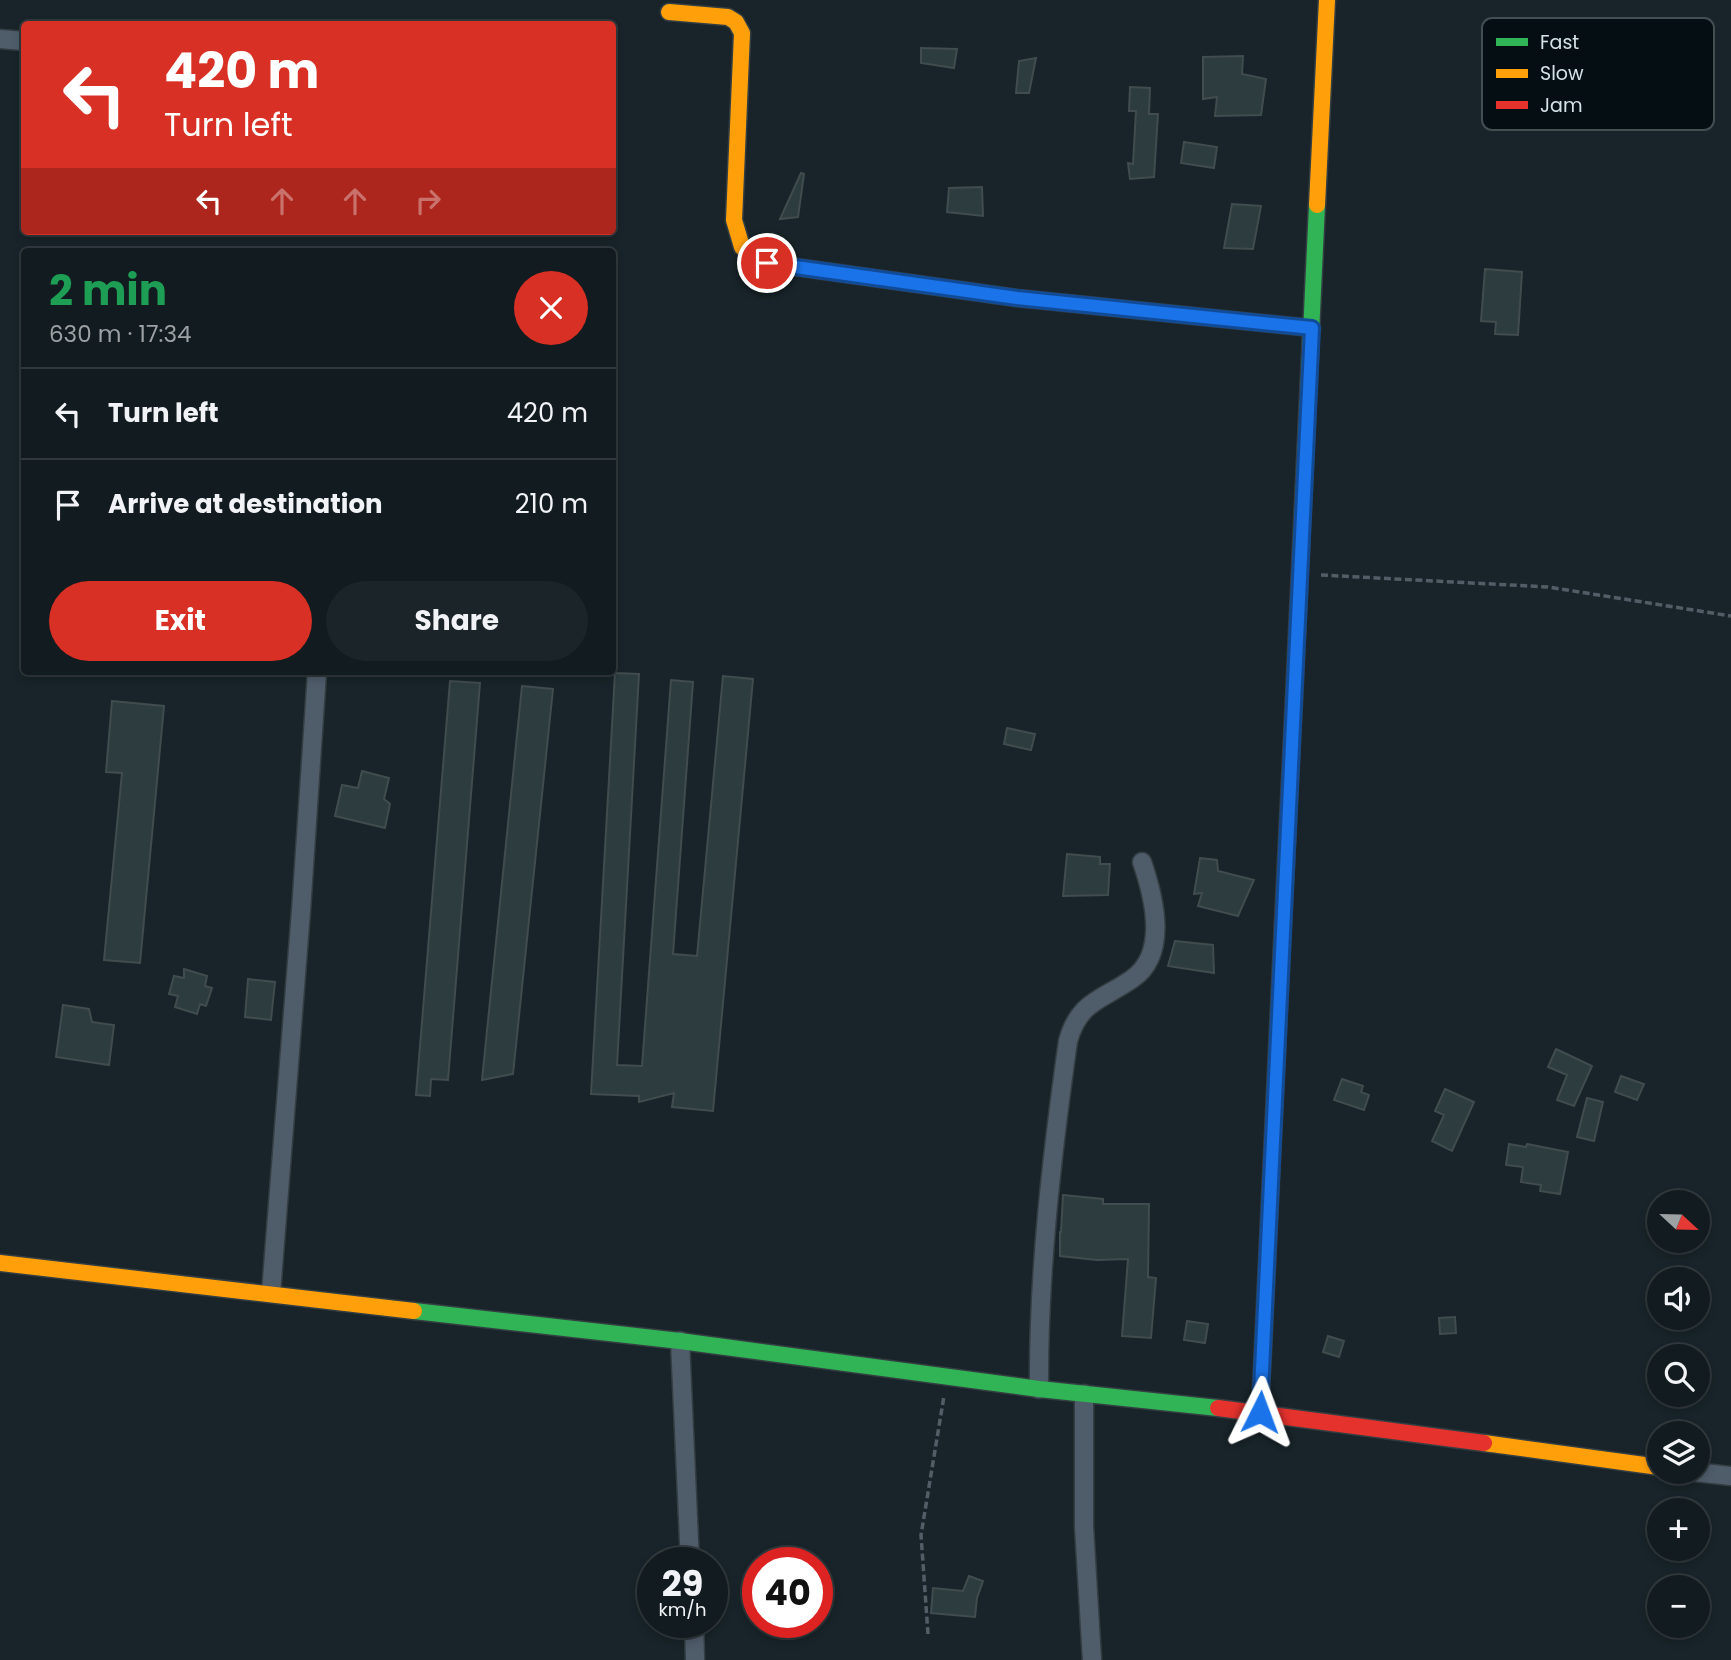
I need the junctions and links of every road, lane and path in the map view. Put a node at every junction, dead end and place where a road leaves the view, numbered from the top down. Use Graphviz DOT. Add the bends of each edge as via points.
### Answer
graph roads {
  1 [pos="1327,0"];
  2 [pos="669,12"];
  3 [pos="0,39"];
  4 [pos="21,41"];
  5 [pos="1312,328"];
  6 [pos="1301,574"];
  7 [pos="1731,616"];
  8 [pos="317,675"];
  9 [pos="1142,862"];
  10 [pos="0,1263"];
  11 [pos="271,1293"];
  12 [pos="680,1341"];
  13 [pos="947,1376"];
  14 [pos="1039,1389"];
  15 [pos="1084,1394"];
  16 [pos="1260,1412"];
  17 [pos="1647,1465"];
  18 [pos="1710,1474"];
  19 [pos="1731,1476"];
  20 [pos="689,1547"];
  21 [pos="928,1634"];
  22 [pos="694,1638"];
  23 [pos="695,1660"];
  24 [pos="1092,1660"];
  1 -- 5 [label="street"];
  2 -- 5 [label="street" via="728,17 741,33 734,220 738,243 754,257 767,263 1017,298"];
  3 -- 4 [label="street"];
  5 -- 6 [label="street"];
  6 -- 7 [label="path" via="1548,587"];
  6 -- 16 [label="street"];
  8 -- 11 [label="street"];
  9 -- 14 [label="street" via="1155,928 1149,957 1133,979 1087,1007 1072,1026 1068,1041 1042,1272"];
  10 -- 11 [label="street"];
  11 -- 12 [label="street"];
  12 -- 13 [label="street"];
  12 -- 20 [label="street"];
  13 -- 14 [label="street"];
  13 -- 21 [label="path" via="921,1535"];
  14 -- 15 [label="street"];
  15 -- 16 [label="street"];
  15 -- 24 [label="street" via="1084,1525"];
  16 -- 17 [label="street"];
  18 -- 19 [label="street"];
  22 -- 23 [label="street"];
}
